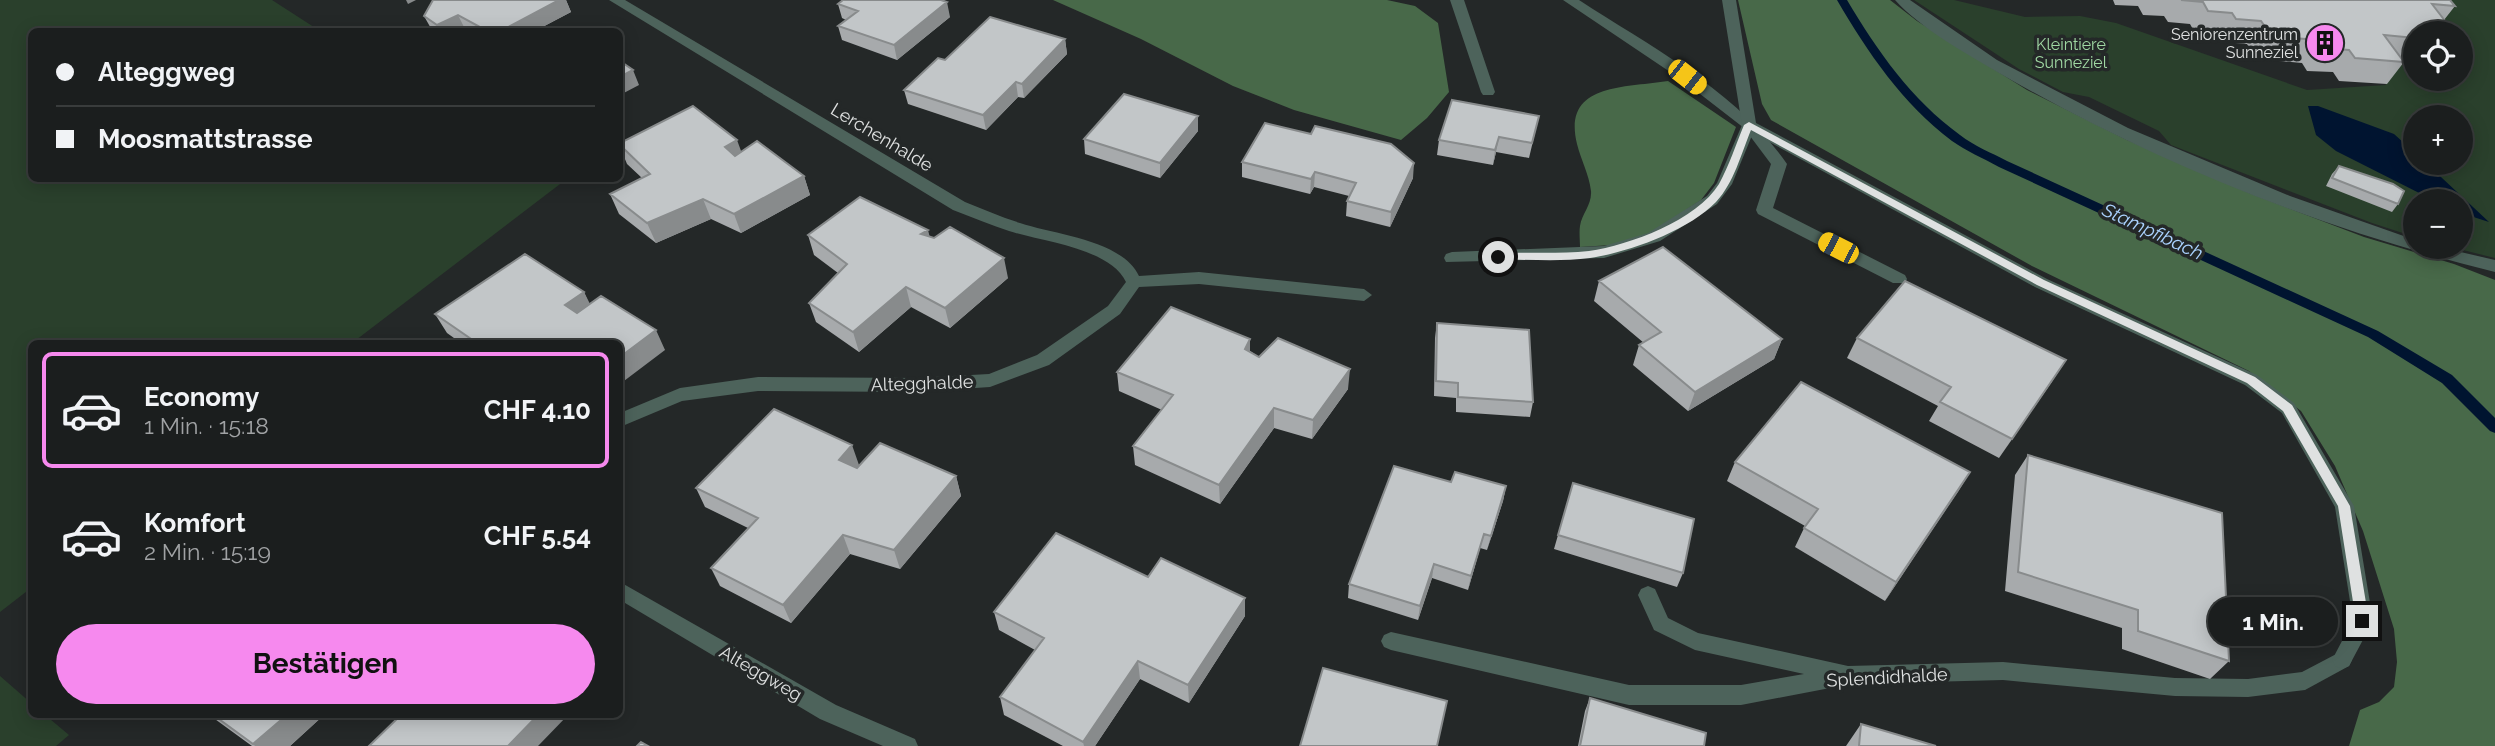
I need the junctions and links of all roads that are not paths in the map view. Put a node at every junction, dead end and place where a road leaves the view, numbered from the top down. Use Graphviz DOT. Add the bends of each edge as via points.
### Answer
graph roads {
  1 [pos="616,0"];
  2 [pos="1457,0"];
  3 [pos="1570,0"];
  4 [pos="1729,0"];
  5 [pos="1902,0"];
  6 [pos="1488,92"];
  7 [pos="1749,125"];
  8 [pos="2403,242"];
  9 [pos="1452,258"];
  10 [pos="2467,259"];
  11 [pos="2495,266"];
  12 [pos="1899,279"];
  13 [pos="1134,282"];
  14 [pos="1364,295"];
  15 [pos="623,419"];
  16 [pos="623,592"];
  17 [pos="1648,595"];
  18 [pos="1391,641"];
  19 [pos="1851,675"];
  20 [pos="907,746"];
  1 -- 13 [label="street, Lerchenhalde" via="959,205 1014,227 1101,251 1127,267"];
  2 -- 6 [label="street"];
  3 -- 7 [label="street" via="1687,77"];
  4 -- 7 [label="street"];
  5 -- 8 [label="street" via="1994,65 2101,121 2229,178"];
  7 -- 9 [label="street" via="1724,184 1712,200 1654,237 1590,254"];
  7 -- 12 [label="street" via="1779,164 1764,210"];
  7 -- 19 [label="street, Splendidhalde" via="2041,283 2251,380 2288,408 2344,506 2362,621 2342,660 2305,681 2248,688 2175,687 2003,671"];
  10 -- 11 [label="street"];
  13 -- 14 [label="street" via="1199,278"];
  13 -- 15 [label="street, Altegghalde" via="1114,310 1043,360 990,380 916,386 758,384 680,395"];
  16 -- 20 [label="street, Alteggweg" via="828,712"];
  17 -- 19 [label="street" via="1661,624 1695,641"];
  18 -- 19 [label="street, Splendidhalde" via="1629,695 1741,695"];
}
